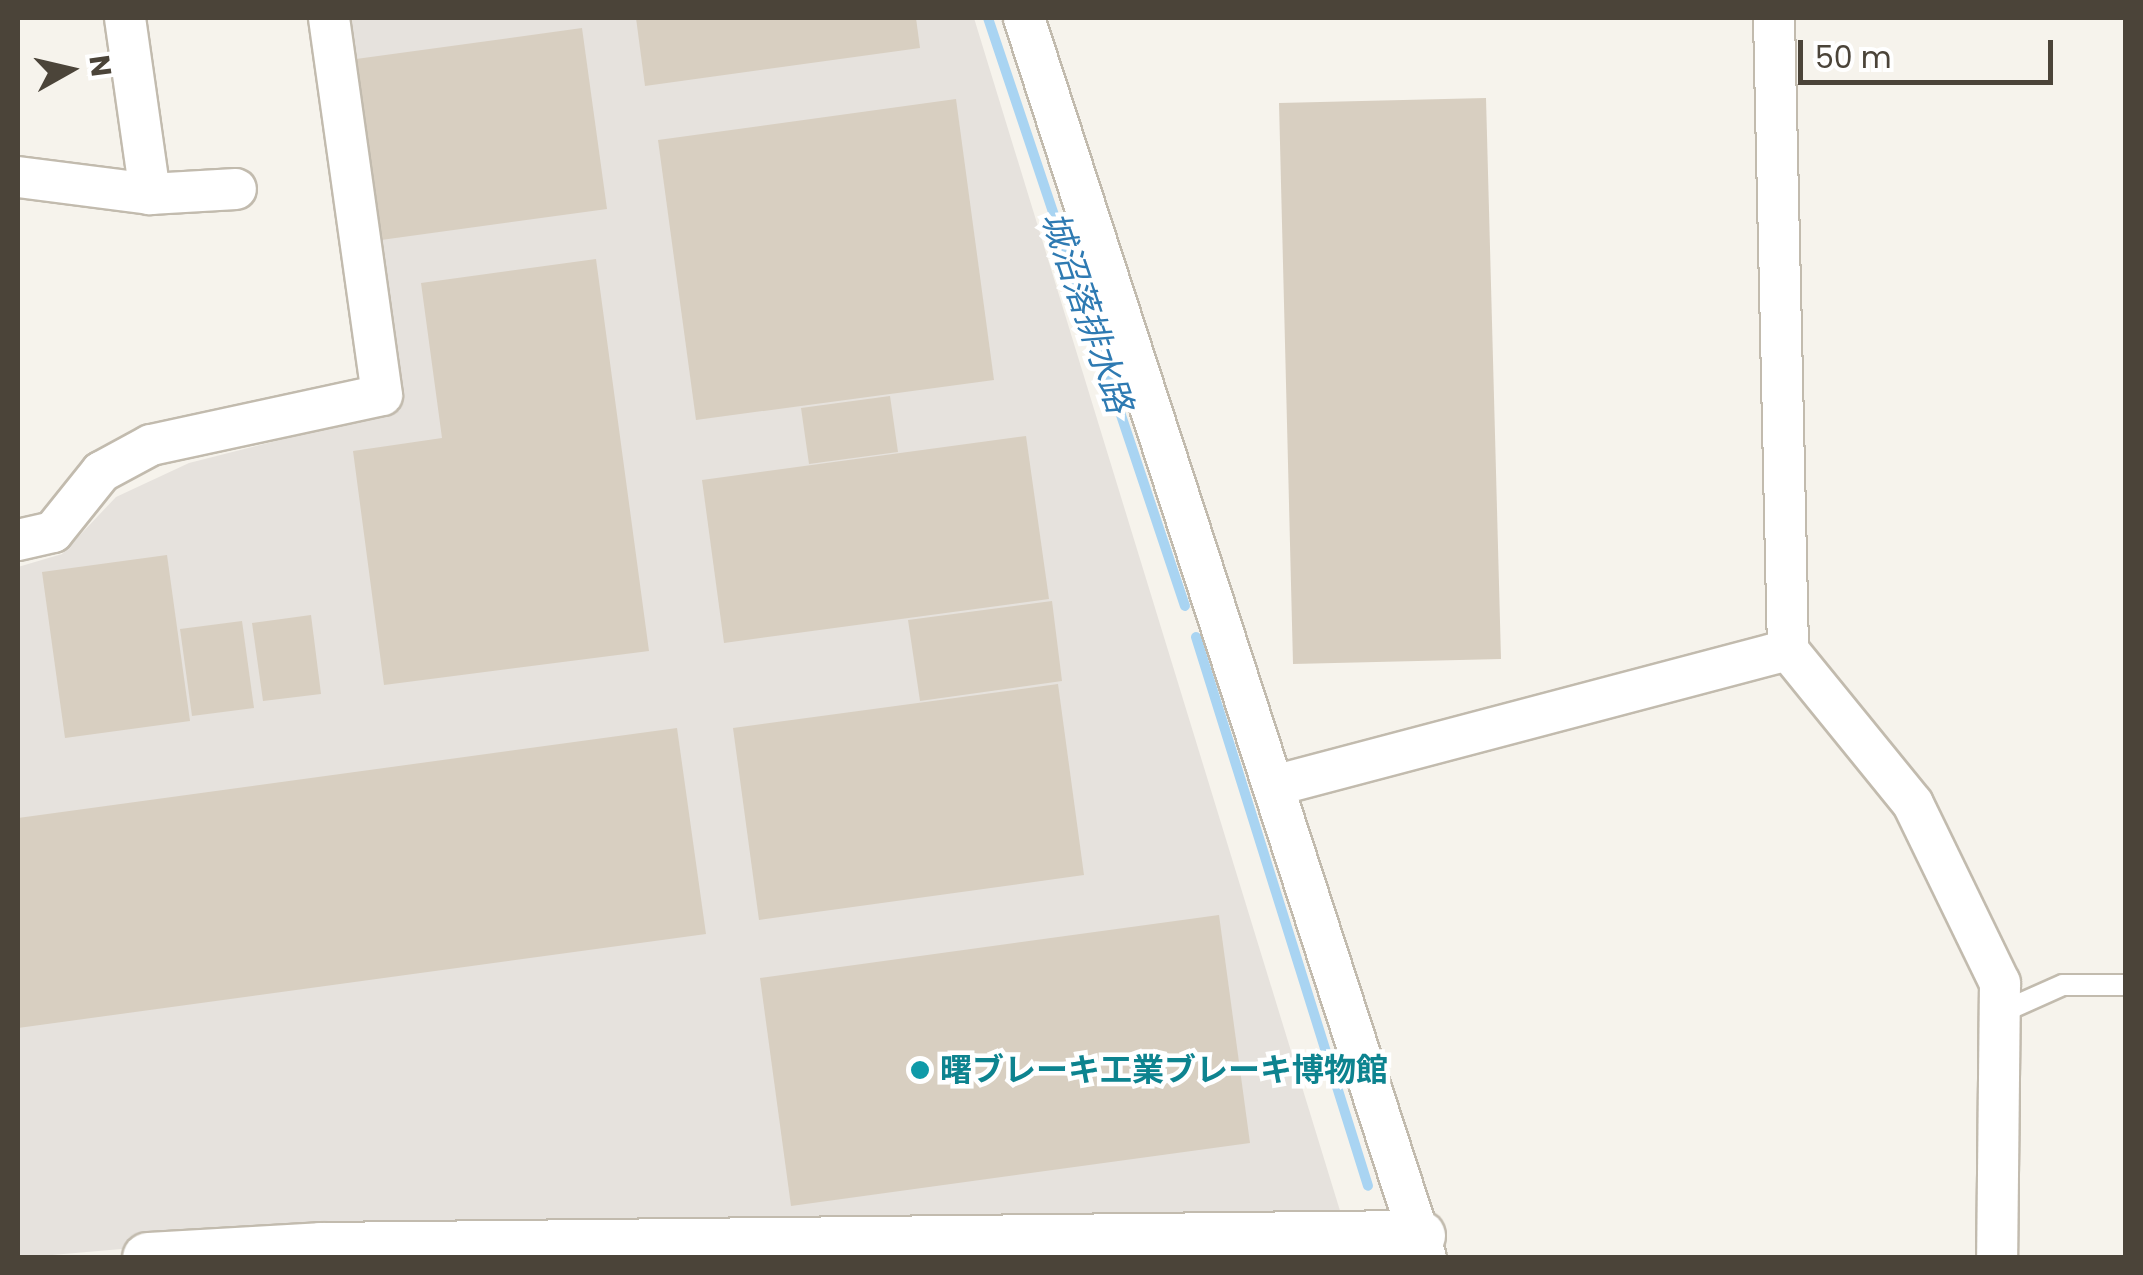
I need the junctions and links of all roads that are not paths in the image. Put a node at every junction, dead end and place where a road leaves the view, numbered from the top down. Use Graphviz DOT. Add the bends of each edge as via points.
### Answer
graph roads {
  1 [pos="125,18"];
  2 [pos="328,18"];
  3 [pos="1024,18"];
  4 [pos="1774,18"];
  5 [pos="18,178"];
  6 [pos="236,189"];
  7 [pos="150,194"];
  8 [pos="18,540"];
  9 [pos="1788,650"];
  10 [pos="1277,786"];
  11 [pos="2126,985"];
  12 [pos="2000,1012"];
  13 [pos="1423,1246"];
  14 [pos="203,1255"];
  15 [pos="148,1258"];
  16 [pos="1997,1258"];
  1 -- 7 [label="street"];
  2 -- 8 [label="street" via="382,395 151,445 101,472 53,532"];
  3 -- 10 [label="street"];
  4 -- 9 [label="street"];
  5 -- 7 [label="street"];
  6 -- 7 [label="street"];
  9 -- 10 [label="street"];
  9 -- 12 [label="street" via="1913,804 2000,984"];
  10 -- 13 [label="street"];
  11 -- 12 [label="lane" via="2062,985"];
  12 -- 16 [label="street"];
  13 -- 14 [label="street"];
  14 -- 15 [label="street"];
}
